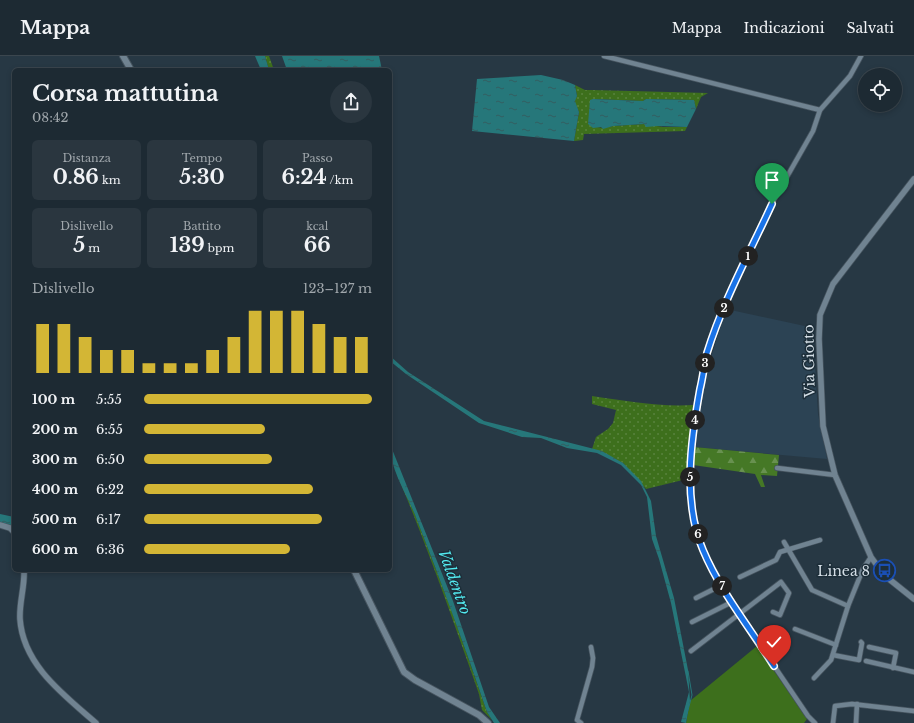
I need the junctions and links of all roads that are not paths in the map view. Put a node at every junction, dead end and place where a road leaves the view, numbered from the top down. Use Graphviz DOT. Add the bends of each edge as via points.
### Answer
graph roads {
  1 [pos="123,56"];
  2 [pos="604,56"];
  3 [pos="861,56"];
  4 [pos="130,68"];
  5 [pos="820,110"];
  6 [pos="914,179"];
  7 [pos="777,468"];
  8 [pos="835,475"];
  9 [pos="0,525"];
  10 [pos="12,530"];
  11 [pos="820,540"];
  12 [pos="784,542"];
  13 [pos="788,549"];
  14 [pos="871,557"];
  15 [pos="24,572"];
  16 [pos="355,572"];
  17 [pos="740,577"];
  18 [pos="722,585"];
  19 [pos="696,598"];
  20 [pos="914,599"];
  21 [pos="732,602"];
  22 [pos="848,606"];
  23 [pos="773,612"];
  24 [pos="739,614"];
  25 [pos="692,622"];
  26 [pos="795,629"];
  27 [pos="861,642"];
  28 [pos="836,645"];
  29 [pos="591,647"];
  30 [pos="869,647"];
  31 [pos="691,651"];
  32 [pos="833,655"];
  33 [pos="866,661"];
  34 [pos="893,668"];
  35 [pos="914,672"];
  36 [pos="814,678"];
  37 [pos="857,704"];
  38 [pos="914,711"];
  39 [pos="579,722"];
  40 [pos="96,723"];
  41 [pos="488,723"];
  42 [pos="815,723"];
  43 [pos="833,723"];
  44 [pos="856,723"];
  1 -- 4 [label="main road"];
  2 -- 5 [label="street"];
  3 -- 5 [label="street" via="850,76"];
  5 -- 18 [label="street" via="812,131 772,204 721,316 707,354 691,446 692,508 702,549"];
  6 -- 8 [label="street, Via Giotto" via="833,284 820,315 823,426"];
  7 -- 8 [label="street"];
  8 -- 14 [label="street, Via Giotto"];
  9 -- 10 [label="street"];
  11 -- 13 [label="street"];
  12 -- 13 [label="street"];
  13 -- 17 [label="street" via="780,552 776,560"];
  13 -- 22 [label="street" via="812,590"];
  14 -- 20 [label="street, Via Giotto" via="884,575"];
  14 -- 22 [label="street"];
  15 -- 40 [label="street" via="20,617 25,645 36,665 56,688"];
  16 -- 41 [label="main road" via="397,660 408,676 476,713"];
  18 -- 19 [label="street"];
  18 -- 21 [label="street"];
  21 -- 24 [label="street"];
  21 -- 25 [label="street"];
  22 -- 28 [label="street"];
  23 -- 24 [label="street" via="780,615 788,598 789,593 781,582"];
  24 -- 31 [label="street"];
  24 -- 42 [label="street"];
  26 -- 28 [label="street"];
  27 -- 32 [label="street" via="859,660"];
  28 -- 32 [label="street"];
  29 -- 39 [label="street" via="592,667"];
  30 -- 34 [label="street" via="896,653"];
  32 -- 36 [label="street" via="829,663"];
  33 -- 34 [label="street"];
  34 -- 35 [label="street"];
  37 -- 38 [label="street"];
  37 -- 43 [label="street" via="835,706"];
  37 -- 44 [label="street"];
}
